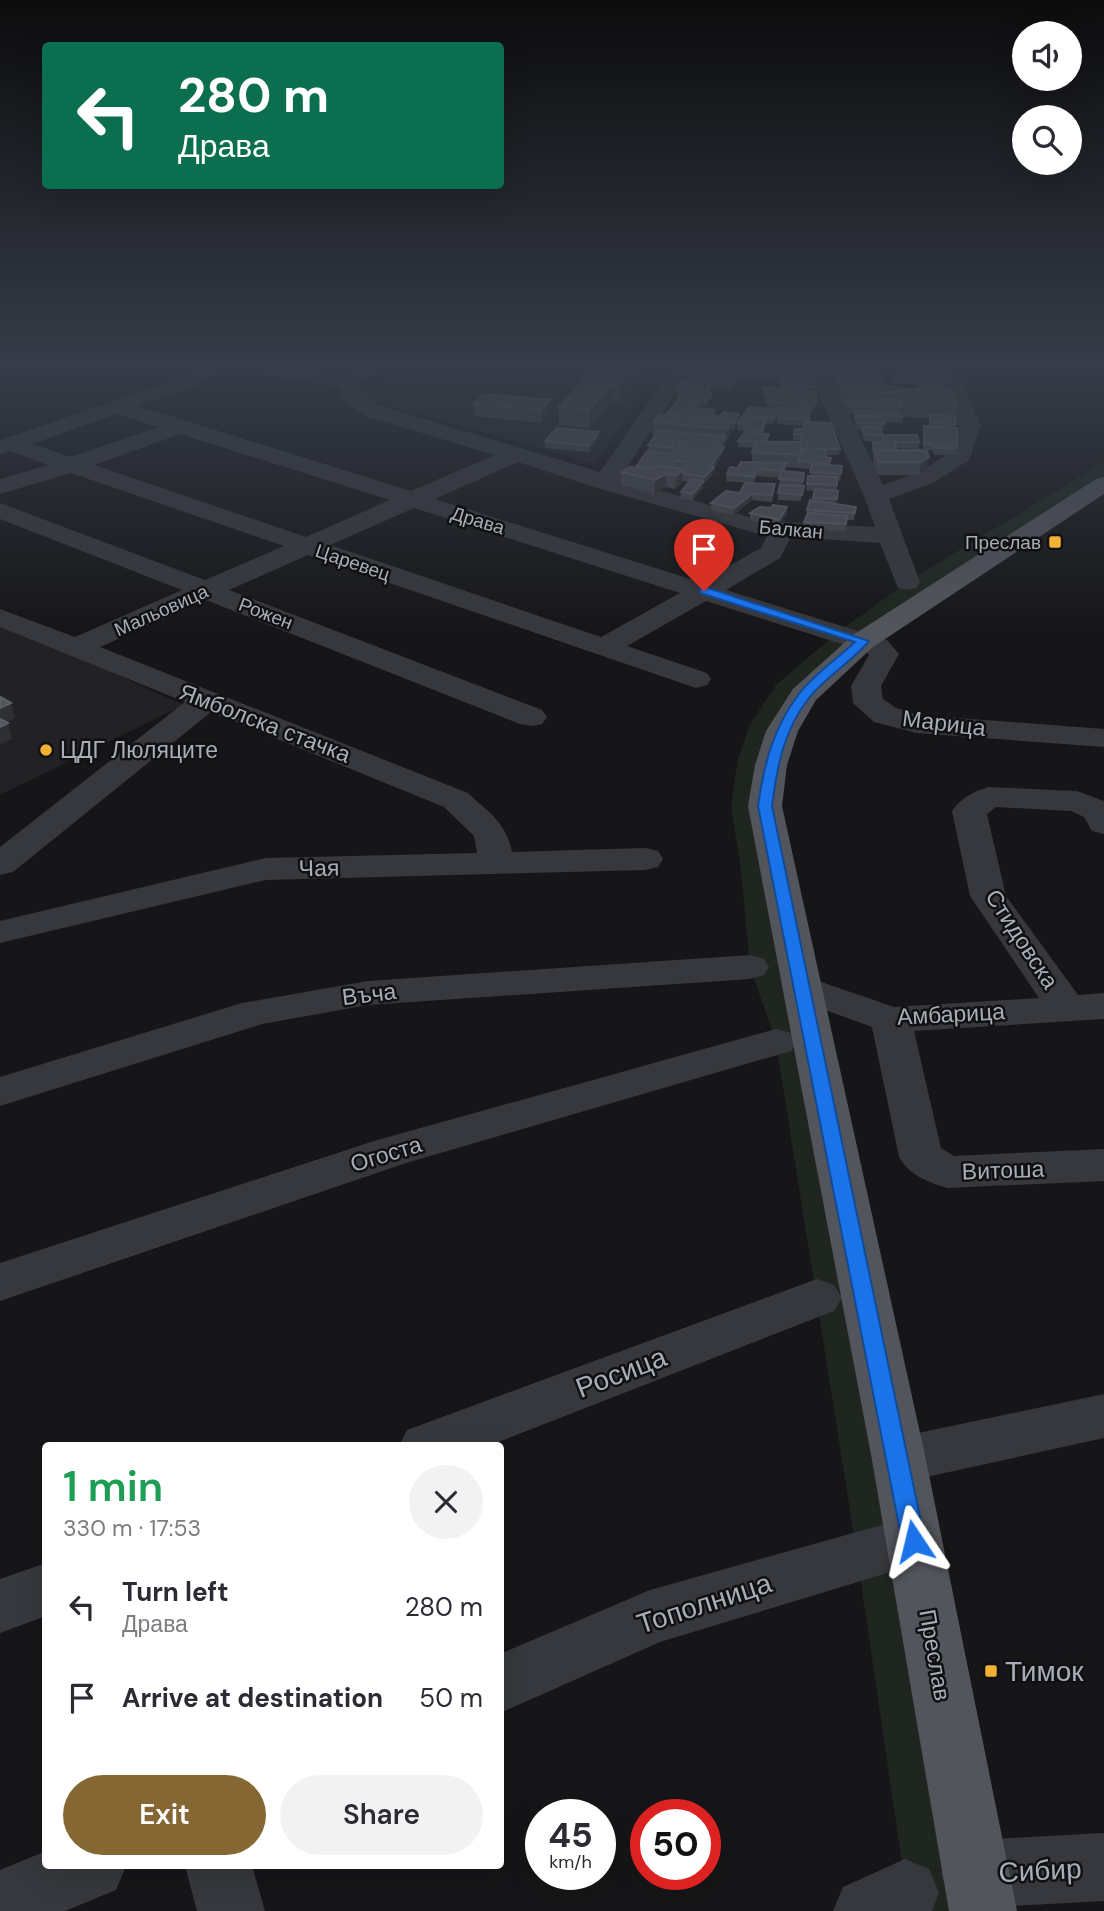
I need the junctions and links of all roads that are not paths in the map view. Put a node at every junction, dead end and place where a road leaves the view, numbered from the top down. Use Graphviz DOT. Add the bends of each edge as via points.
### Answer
graph roads {
  1 [pos="27,452"];
  2 [pos="108,452"];
  3 [pos="264,452"];
  4 [pos="511,452"];
  5 [pos="626,452"];
  6 [pos="856,452"];
  7 [pos="962,452"];
  8 [pos="517,454"];
  9 [pos="72,465"];
  10 [pos="605,483"];
  11 [pos="1104,484"];
  12 [pos="0,487"];
  13 [pos="876,496"];
  14 [pos="413,499"];
  15 [pos="0,510"];
  16 [pos="783,529"];
  17 [pos="890,536"];
  18 [pos="307,546"];
  19 [pos="907,582"];
  20 [pos="206,590"];
  21 [pos="704,591"];
  22 [pos="0,617"];
  23 [pos="850,637"];
  24 [pos="74,648"];
  25 [pos="604,648"];
  26 [pos="696,679"];
  27 [pos="206,701"];
  28 [pos="531,717"];
  29 [pos="1104,738"];
  30 [pos="1104,824"];
  31 [pos="645,859"];
  32 [pos="0,864"];
  33 [pos="496,864"];
  34 [pos="0,932"];
  35 [pos="750,967"];
  36 [pos="804,988"];
  37 [pos="1085,1006"];
  38 [pos="891,1020"];
  39 [pos="776,1042"];
  40 [pos="0,1092"];
  41 [pos="1104,1165"];
  42 [pos="0,1282"];
  43 [pos="817,1298"];
  44 [pos="1104,1416"];
  45 [pos="437,1442"];
  46 [pos="899,1460"];
  47 [pos="914,1541"];
  48 [pos="504,1682"];
  49 [pos="1104,1867"];
  50 [pos="85,1869"];
  51 [pos="220,1869"];
  52 [pos="979,1892"];
  53 [pos="0,1904"];
  54 [pos="231,1911"];
  1 -- 9 [label="street, Царевец"];
  2 -- 9 [label="street"];
  3 -- 14 [label="street, Драва"];
  4 -- 8 [label="street, Балкан"];
  5 -- 10 [label="street"];
  6 -- 13 [label="street"];
  7 -- 13 [label="street" via="926,478"];
  8 -- 10 [label="street, Балкан"];
  8 -- 14 [label="street, Мальовица"];
  9 -- 12 [label="street"];
  9 -- 18 [label="street, Царевец"];
  10 -- 16 [label="street, Балкан" via="760,528"];
  11 -- 23 [label="main road, Преслав" via="935,592"];
  13 -- 17 [label="street"];
  14 -- 18 [label="street, Мальовица"];
  14 -- 21 [label="street, Драва"];
  15 -- 20 [label="street, Рожен"];
  16 -- 17 [label="street, Балкан"];
  16 -- 21 [label="street" via="771,553"];
  17 -- 19 [label="street"];
  18 -- 20 [label="street, Мальовица"];
  18 -- 25 [label="street, Царевец"];
  20 -- 24 [label="street, Мальовица"];
  20 -- 28 [label="street, Рожен"];
  21 -- 23 [label="street, Драва"];
  21 -- 25 [label="street"];
  22 -- 24 [label="street, Ямболска стачка"];
  23 -- 29 [label="street, Марица" via="877,646 884,654 866,687 868,702 885,715 917,724"];
  23 -- 36 [label="main road, Преслав" via="782,731 765,806"];
  24 -- 27 [label="street, Ямболска стачка"];
  25 -- 26 [label="street, Царевец"];
  27 -- 32 [label="street"];
  27 -- 33 [label="street, Ямболска стачка" via="456,800 491,832"];
  30 -- 37 [label="street, Стидовска" via="1098,811 1077,801 989,797 970,811 988,896"];
  31 -- 33 [label="street, Чая"];
  33 -- 34 [label="street, Чая" via="266,869"];
  35 -- 40 [label="street, Въча" via="368,993 256,1012"];
  36 -- 38 [label="street, Амбарица"];
  36 -- 46 [label="main road, Преслав"];
  37 -- 38 [label="street, Амбарица"];
  38 -- 41 [label="street, Витоша" via="920,1157 932,1166 947,1172"];
  39 -- 42 [label="street, Огоста" via="390,1152"];
  43 -- 45 [label="street, Росица"];
  44 -- 46 [label="street"];
  46 -- 47 [label="main road, Преслав"];
  47 -- 48 [label="street, Тополница" via="650,1617"];
  47 -- 52 [label="main road, Преслав"];
  49 -- 52 [label="street, Сибир"];
  50 -- 53 [label="street"];
  51 -- 54 [label="street"];
}
